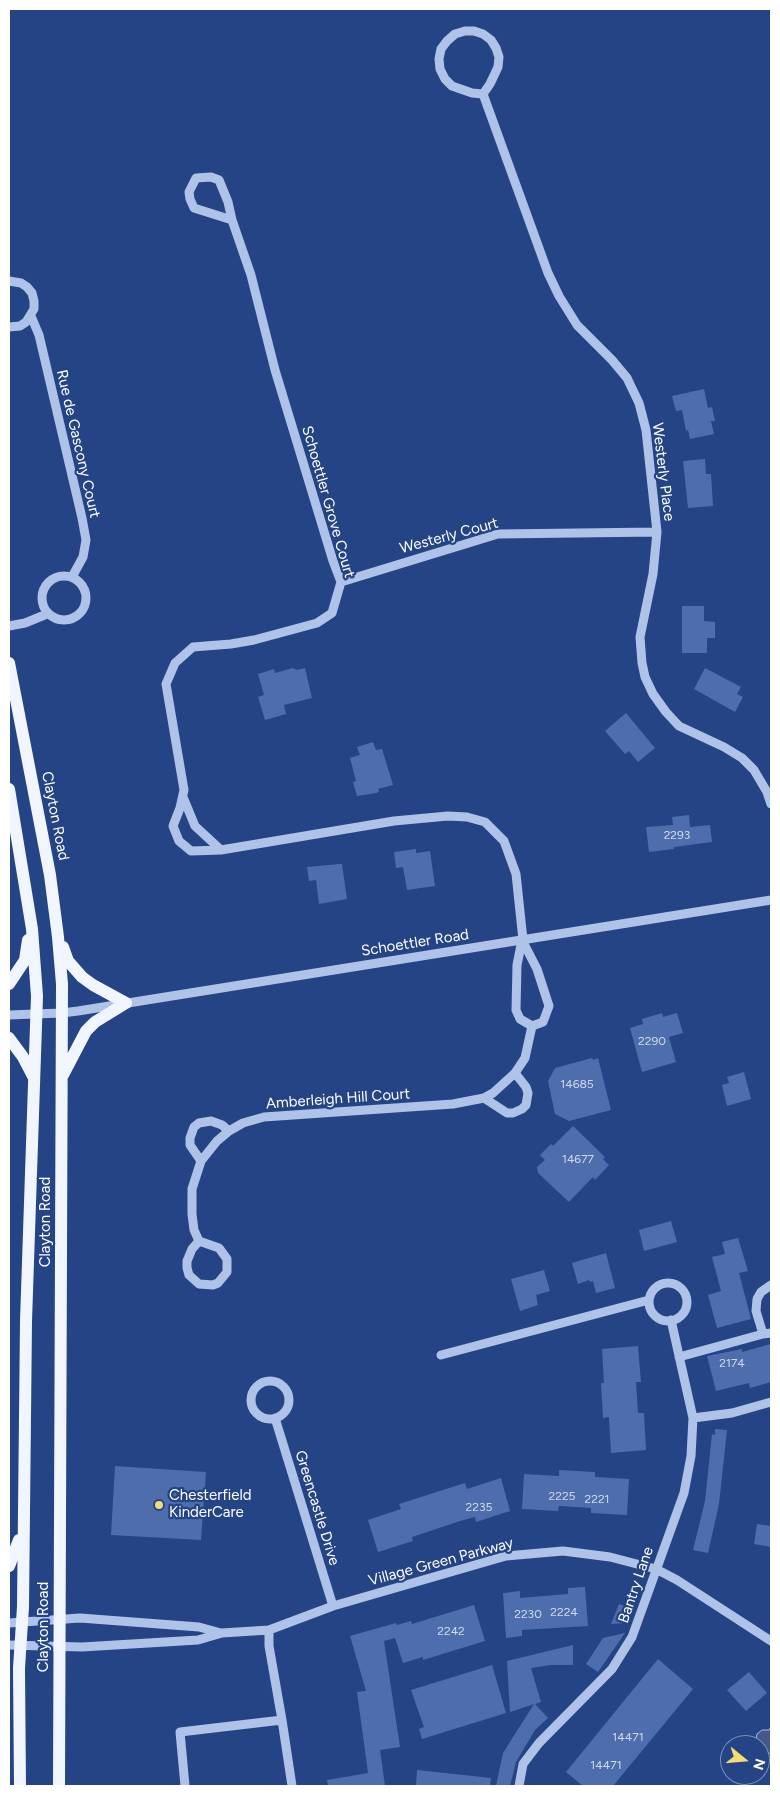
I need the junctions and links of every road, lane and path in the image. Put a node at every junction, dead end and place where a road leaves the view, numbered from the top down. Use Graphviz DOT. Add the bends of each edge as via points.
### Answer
graph roads {
  1 [pos="483,94"];
  2 [pos="232,220"];
  3 [pos="9,281"];
  4 [pos="31,316"];
  5 [pos="9,327"];
  6 [pos="657,532"];
  7 [pos="72,577"];
  8 [pos="341,582"];
  9 [pos="47,614"];
  10 [pos="9,626"];
  11 [pos="9,663"];
  12 [pos="9,789"];
  13 [pos="183,795"];
  14 [pos="771,804"];
  15 [pos="222,850"];
  16 [pos="771,900"];
  17 [pos="32,928"];
  18 [pos="58,937"];
  19 [pos="522,940"];
  20 [pos="9,984"];
  21 [pos="126,1003"];
  22 [pos="62,1013"];
  23 [pos="9,1015"];
  24 [pos="37,1015"];
  25 [pos="532,1026"];
  26 [pos="9,1038"];
  27 [pos="515,1073"];
  28 [pos="34,1078"];
  29 [pos="62,1078"];
  30 [pos="484,1098"];
  31 [pos="229,1131"];
  32 [pos="202,1161"];
  33 [pos="199,1241"];
  34 [pos="771,1284"];
  35 [pos="649,1300"];
  36 [pos="671,1320"];
  37 [pos="767,1333"];
  38 [pos="441,1355"];
  39 [pos="679,1357"];
  40 [pos="771,1402"];
  41 [pos="275,1418"];
  42 [pos="693,1418"];
  43 [pos="23,1526"];
  44 [pos="9,1566"];
  45 [pos="656,1569"];
  46 [pos="333,1606"];
  47 [pos="60,1619"];
  48 [pos="22,1621"];
  49 [pos="9,1623"];
  50 [pos="268,1630"];
  51 [pos="222,1634"];
  52 [pos="771,1641"];
  53 [pos="15,1645"];
  54 [pos="60,1646"];
  55 [pos="9,1684"];
  56 [pos="19,1699"];
  57 [pos="282,1720"];
  58 [pos="20,1786"];
  59 [pos="59,1786"];
  60 [pos="185,1786"];
  61 [pos="292,1786"];
  62 [pos="519,1786"];
  1 -- 1 [label="street" via="498,66 496,48 483,34 474,31 455,34 441,49 440,69 452,86"];
  1 -- 6 [label="street, Westerly Place" via="559,296 577,324 627,378 639,403 646,430"];
  2 -- 2 [label="street, Schoettler Grove Court" via="219,180 196,178 189,192 194,208"];
  2 -- 8 [label="street, Schoettler Grove Court"];
  3 -- 4 [label="street, Rue de Gascony Court" via="21,283 32,293 34,309"];
  4 -- 5 [label="street" via="20,326"];
  4 -- 7 [label="street, Rue de Gascony Court" via="39,335 86,540 83,557"];
  6 -- 8 [label="street, Westerly Court" via="498,534"];
  6 -- 14 [label="street, Westerly Place" via="653,574 640,637 645,677 653,694 679,726 724,747 754,770"];
  7 -- 9 [label="street" via="57,576 45,585 41,600"];
  7 -- 9 [label="street" via="83,586 86,600 80,614 67,620"];
  8 -- 13 [label="street, Schoettler Grove Court" via="332,613 317,623 254,640 193,646 175,663 166,684"];
  9 -- 10 [label="street"];
  11 -- 18 [label="main road, Clayton Road" via="50,874"];
  12 -- 17 [label="main road, Clayton Road"];
  13 -- 15 [label="street, Schoettler Grove Court" via="195,826"];
  13 -- 15 [label="street, Schoettler Grove Court" via="173,826 179,841 192,851"];
  15 -- 19 [label="street, Schoettler Grove Court" via="403,820 448,816 485,822 504,841 516,874"];
  16 -- 19 [label="street, Schoettler Road"];
  17 -- 20 [label="main road" via="25,960"];
  17 -- 24 [label="main road, Clayton Road"];
  18 -- 21 [label="main road" via="68,962 82,977"];
  18 -- 22 [label="main road, Clayton Road"];
  19 -- 21 [label="street, Schoettler Road"];
  19 -- 25 [label="street" via="517,965 516,1010 520,1019"];
  19 -- 25 [label="street" via="537,968 549,1006 543,1022"];
  21 -- 22 [label="street, Schoettler Road"];
  21 -- 29 [label="main road" via="86,1031"];
  22 -- 24 [label="street, Schoettler Road"];
  22 -- 29 [label="main road, Clayton Road"];
  23 -- 24 [label="street, Schoettler Road"];
  24 -- 28 [label="main road, Clayton Road"];
  25 -- 27 [label="street, Amberleigh Hill Court" via="525,1058"];
  26 -- 28 [label="main road"];
  27 -- 30 [label="street, Amberleigh Hill Court"];
  27 -- 30 [label="street" via="528,1093 522,1109 507,1113"];
  28 -- 43 [label="main road, Clayton Road"];
  29 -- 47 [label="main road, Clayton Road"];
  30 -- 31 [label="street, Amberleigh Hill Court" via="453,1104 264,1117"];
  31 -- 32 [label="street, Amberleigh Hill Court" via="217,1140"];
  31 -- 32 [label="street" via="210,1121 194,1127 190,1145"];
  32 -- 33 [label="street, Amberleigh Hill Court" via="192,1189 194,1230"];
  33 -- 33 [label="street" via="187,1261 189,1275 199,1284 213,1285 227,1272 227,1259 219,1248"];
  34 -- 37 [label="street" via="757,1299 756,1311"];
  35 -- 36 [label="street" via="655,1316"];
  35 -- 36 [label="street" via="660,1285 672,1284 683,1291 685,1309"];
  35 -- 38 [label="street"];
  36 -- 39 [label="street, Bantry Lane"];
  37 -- 39 [label="street"];
  39 -- 42 [label="street, Bantry Lane"];
  40 -- 42 [label="street" via="732,1413"];
  41 -- 41 [label="street" via="288,1407 288,1395 277,1381 264,1381 254,1389 250,1402 261,1418"];
  41 -- 46 [label="street, Greencastle Drive"];
  42 -- 45 [label="street, Bantry Lane" via="691,1456 684,1493"];
  43 -- 44 [label="main road"];
  43 -- 48 [label="main road, Clayton Road"];
  45 -- 46 [label="street, Village Green Parkway" via="563,1551 506,1556"];
  45 -- 52 [label="street, Village Green Parkway"];
  45 -- 62 [label="street, Bantry Lane" via="632,1637 612,1669 538,1743 523,1764"];
  46 -- 50 [label="street, Village Green Parkway"];
  47 -- 48 [label="street, Village Green Parkway"];
  47 -- 51 [label="street, Village Green Parkway" via="199,1627"];
  47 -- 54 [label="main road, Clayton Road"];
  48 -- 49 [label="street, Village Green Parkway"];
  48 -- 53 [label="main road, Clayton Road"];
  50 -- 51 [label="street, Village Green Parkway"];
  50 -- 57 [label="street"];
  51 -- 54 [label="street, Village Green Parkway" via="198,1640"];
  53 -- 54 [label="street, Village Green Parkway"];
  53 -- 56 [label="main road, Clayton Road"];
  54 -- 59 [label="main road, Clayton Road"];
  55 -- 56 [label="main road"];
  56 -- 58 [label="main road, Clayton Road"];
  57 -- 60 [label="street" via="180,1732"];
  57 -- 61 [label="street"];
}
